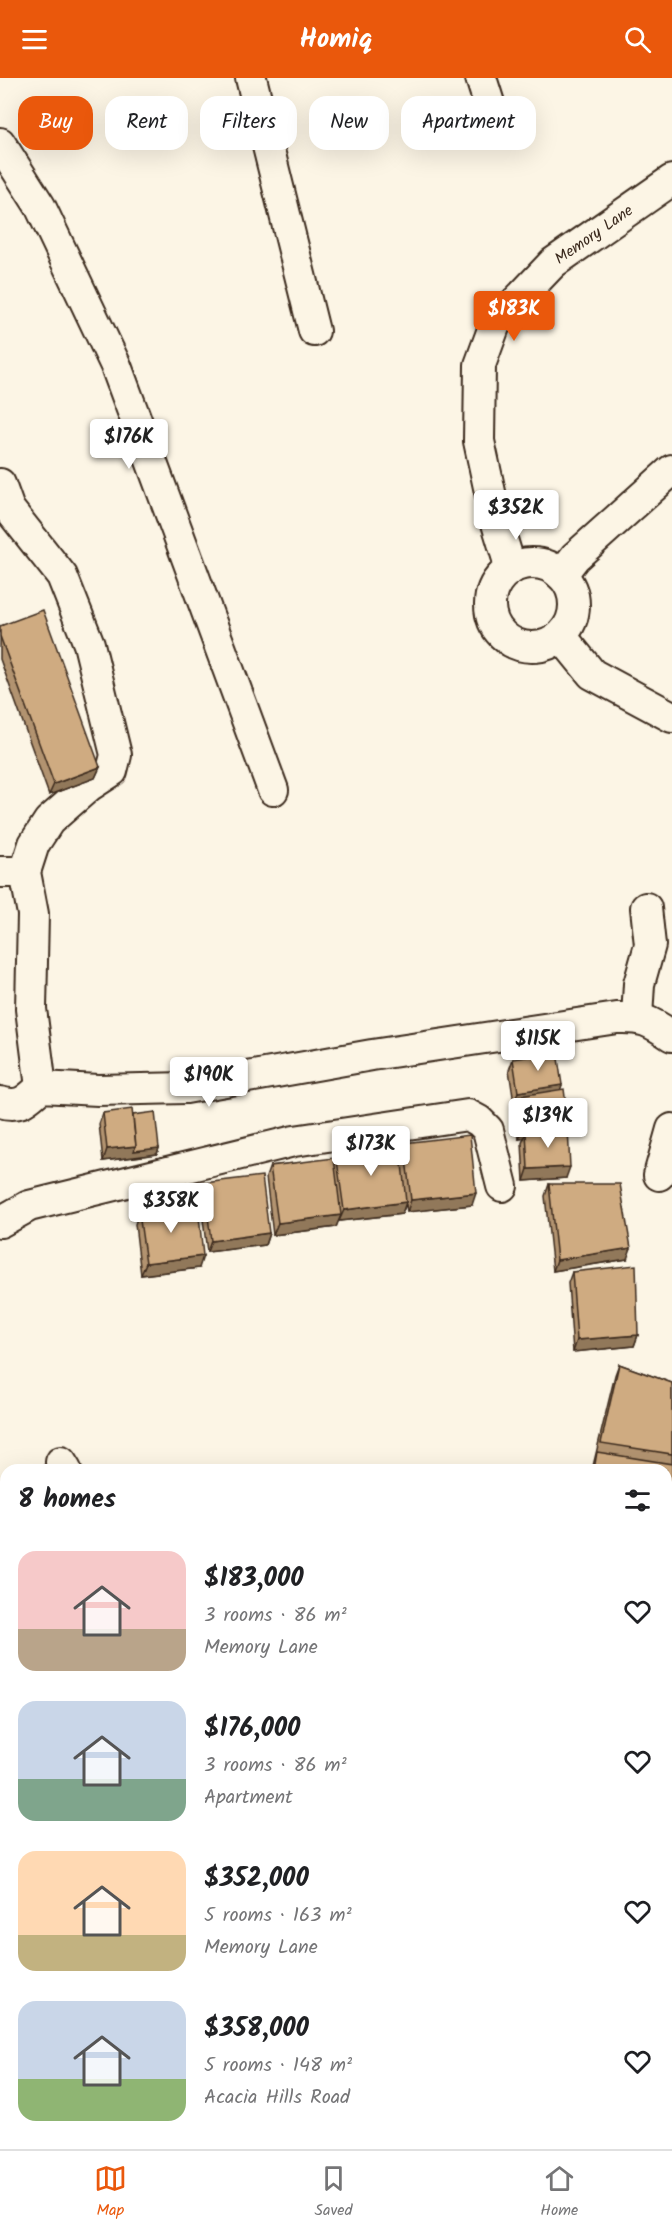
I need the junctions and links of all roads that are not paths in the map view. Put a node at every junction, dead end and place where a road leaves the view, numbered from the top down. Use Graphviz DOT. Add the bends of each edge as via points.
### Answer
graph roads {
  1 [pos="251,78"];
  2 [pos="481,78"];
  3 [pos="487,96"];
  4 [pos="0,143"];
  5 [pos="672,180"];
  6 [pos="314,331"];
  7 [pos="672,471"];
  8 [pos="3,502"];
  9 [pos="511,569"];
  10 [pos="561,575"];
  11 [pos="561,636"];
  12 [pos="672,717"];
  13 [pos="273,790"];
  14 [pos="12,872"];
  15 [pos="646,908"];
  16 [pos="636,1017"];
  17 [pos="672,1036"];
  18 [pos="41,1087"];
  19 [pos="0,1102"];
  20 [pos="672,1129"];
  21 [pos="659,1175"];
  22 [pos="502,1186"];
  23 [pos="0,1222"];
  1 -- 6 [label="street"];
  2 -- 3 [label="street"];
  4 -- 13 [label="street" via="40,206 116,366"];
  5 -- 9 [label="street, Memory Lane" via="553,263 495,324 480,365 479,441"];
  7 -- 10 [label="street" via="575,557"];
  8 -- 14 [label="street" via="62,576 89,644 116,755 112,771 49,821"];
  9 -- 10 [label="street" via="537,564"];
  9 -- 11 [label="street" via="495,584 489,605 501,635 531,648 552,643"];
  10 -- 11 [label="street" via="571,591 574,610"];
  11 -- 12 [label="street" via="592,674"];
  14 -- 18 [label="street" via="33,914 31,1009"];
  15 -- 16 [label="street" via="650,945 639,984"];
  16 -- 17 [label="street"];
  16 -- 18 [label="street" via="372,1055 186,1088"];
  18 -- 19 [label="street" via="13,1105"];
  20 -- 21 [label="street"];
  22 -- 23 [label="street" via="488,1130 468,1115 294,1141 29,1206"];
}
